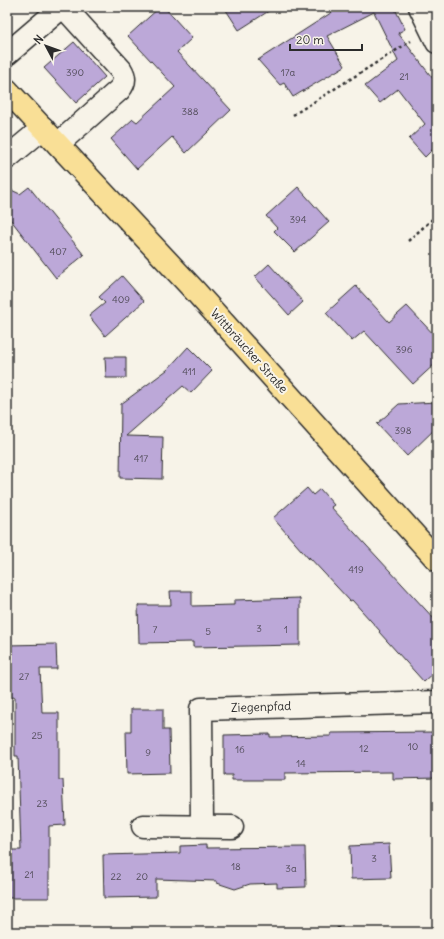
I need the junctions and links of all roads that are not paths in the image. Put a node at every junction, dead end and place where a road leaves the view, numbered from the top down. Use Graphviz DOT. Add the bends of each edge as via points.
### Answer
graph roads {
  1 [pos="63,7"];
  2 [pos="420,7"];
  3 [pos="434,36"];
  4 [pos="7,54"];
  5 [pos="7,90"];
  6 [pos="43,128"];
  7 [pos="58,144"];
  8 [pos="7,158"];
  9 [pos="437,560"];
  10 [pos="437,702"];
  11 [pos="143,826"];
  12 [pos="202,826"];
  13 [pos="232,827"];
  1 -- 4 [label="street"];
  1 -- 7 [label="street" via="121,70 125,80 119,90"];
  2 -- 3 [label="street"];
  5 -- 6 [label="main road, Wittbräucker Straße"];
  6 -- 7 [label="main road, Wittbräucker Straße"];
  6 -- 8 [label="street"];
  7 -- 9 [label="main road, Wittbräucker Straße" via="195,291"];
  10 -- 12 [label="street, Ziegenpfad" via="201,709"];
  11 -- 12 [label="street"];
  12 -- 13 [label="street"];
}
